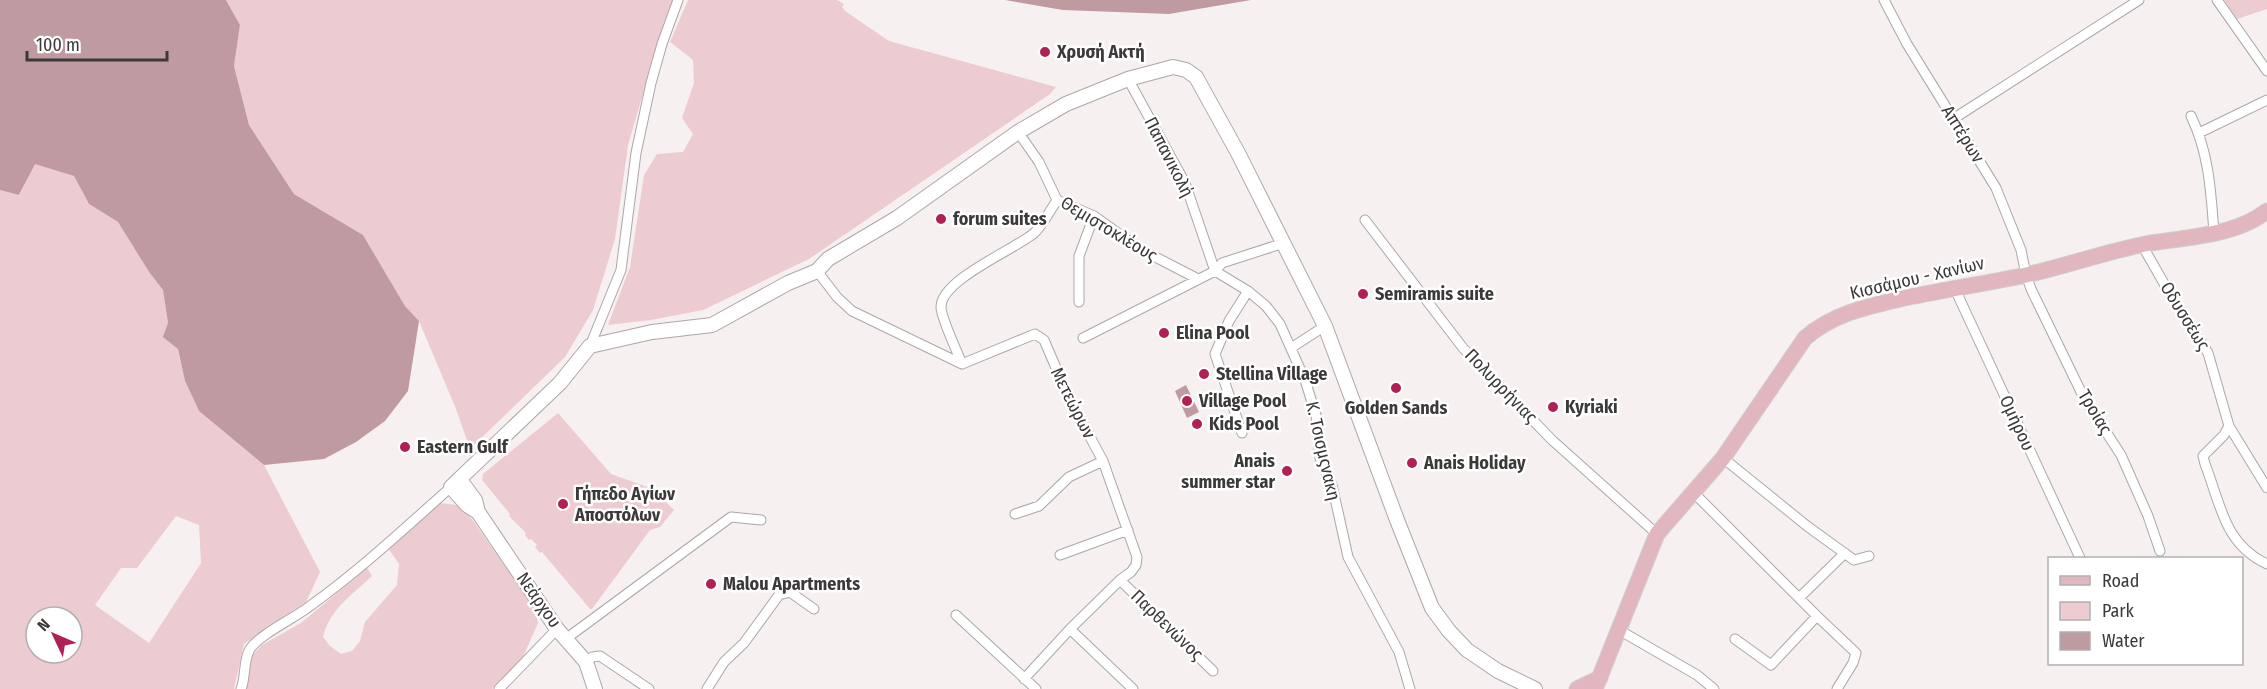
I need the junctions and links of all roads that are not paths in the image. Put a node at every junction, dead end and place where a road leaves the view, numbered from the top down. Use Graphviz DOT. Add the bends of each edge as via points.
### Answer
graph roads {
  1 [pos="678,0"];
  2 [pos="1884,0"];
  3 [pos="2217,0"];
  4 [pos="2134,1"];
  5 [pos="2267,72"];
  6 [pos="1128,79"];
  7 [pos="2267,100"];
  8 [pos="2191,116"];
  9 [pos="1953,119"];
  10 [pos="1018,132"];
  11 [pos="2199,133"];
  12 [pos="1057,200"];
  13 [pos="2267,211"];
  14 [pos="1094,216"];
  15 [pos="1365,220"];
  16 [pos="2214,233"];
  17 [pos="1284,243"];
  18 [pos="2142,245"];
  19 [pos="817,271"];
  20 [pos="1215,271"];
  21 [pos="2026,275"];
  22 [pos="1198,279"];
  23 [pos="1954,287"];
  24 [pos="1248,291"];
  25 [pos="1078,302"];
  26 [pos="1325,326"];
  27 [pos="1083,338"];
  28 [pos="590,346"];
  29 [pos="1291,348"];
  30 [pos="962,364"];
  31 [pos="2229,426"];
  32 [pos="1242,433"];
  33 [pos="1723,458"];
  34 [pos="1103,461"];
  35 [pos="458,486"];
  36 [pos="2267,488"];
  37 [pos="1693,492"];
  38 [pos="1015,514"];
  39 [pos="761,520"];
  40 [pos="1128,531"];
  41 [pos="1657,534"];
  42 [pos="2160,551"];
  43 [pos="1845,553"];
  44 [pos="1060,555"];
  45 [pos="1869,555"];
  46 [pos="2080,557"];
  47 [pos="2267,564"];
  48 [pos="1120,580"];
  49 [pos="1799,598"];
  50 [pos="814,609"];
  51 [pos="956,615"];
  52 [pos="1817,616"];
  53 [pos="1070,629"];
  54 [pos="1619,630"];
  55 [pos="562,634"];
  56 [pos="1735,639"];
  57 [pos="586,662"];
  58 [pos="1213,671"];
  59 [pos="1024,679"];
  60 [pos="1598,683"];
  61 [pos="1536,688"];
  62 [pos="242,689"];
  63 [pos="500,689"];
  64 [pos="595,689"];
  65 [pos="649,689"];
  66 [pos="707,689"];
  67 [pos="1036,689"];
  68 [pos="1133,689"];
  69 [pos="1410,689"];
  70 [pos="1577,689"];
  71 [pos="1714,689"];
  72 [pos="1837,689"];
  1 -- 28 [label="street" via="660,51 640,133 621,270"];
  2 -- 9 [label="street, Απτέρων"];
  3 -- 5 [label="street"];
  4 -- 9 [label="street"];
  6 -- 10 [label="street" via="1066,104"];
  6 -- 17 [label="street" via="1173,68 1196,77"];
  6 -- 20 [label="street, Παπανικολή" via="1185,183"];
  7 -- 11 [label="street"];
  8 -- 11 [label="street"];
  9 -- 21 [label="street, Απτέρων" via="1996,188 2021,250"];
  10 -- 12 [label="street, Θεμιστοκλέους" via="1039,162"];
  10 -- 19 [label="street"];
  11 -- 16 [label="street" via="2210,178"];
  12 -- 14 [label="street, Θεμιστοκλέους"];
  12 -- 30 [label="street" via="1036,233 949,288 943,298 941,308"];
  13 -- 16 [label="main road, Κισσάμου - Χανίων" via="2246,223"];
  14 -- 22 [label="street, Θεμιστοκλέους" via="1140,249"];
  14 -- 25 [label="street" via="1079,256"];
  15 -- 41 [label="street, Πολυρρήνιας" via="1463,348 1552,440"];
  16 -- 18 [label="main road, Κισσάμου - Χανίων"];
  17 -- 20 [label="street" via="1222,263"];
  17 -- 26 [label="street"];
  18 -- 21 [label="main road, Κισσάμου - Χανίων"];
  18 -- 31 [label="street, Οδυσσέως" via="2208,352"];
  19 -- 28 [label="street" via="712,325 652,332"];
  19 -- 30 [label="street" via="852,311"];
  20 -- 22 [label="street"];
  20 -- 24 [label="street, Κ. Τσισμςνακη"];
  21 -- 23 [label="main road, Κισσάμου - Χανίων"];
  21 -- 42 [label="street, Τροίας" via="2084,398 2121,455"];
  22 -- 27 [label="street"];
  23 -- 33 [label="main road, Κισσάμου - Χανίων" via="1860,308 1815,329"];
  23 -- 46 [label="street, Ομήρου"];
  24 -- 29 [label="street, Κ. Τσισμςνακη" via="1280,324"];
  24 -- 32 [label="street" via="1228,321 1215,354"];
  26 -- 29 [label="street"];
  26 -- 61 [label="street" via="1432,608 1467,650"];
  28 -- 35 [label="street" via="560,383"];
  29 -- 69 [label="street, Κ. Τσισμςνακη" via="1316,415 1320,458 1332,485 1348,557 1399,652"];
  30 -- 34 [label="street, Μετεώρων" via="1038,336"];
  31 -- 36 [label="street, Οδυσσέως"];
  31 -- 47 [label="street" via="2203,456 2205,464 2231,535 2246,552"];
  33 -- 37 [label="main road, Κισσάμου - Χανίων"];
  33 -- 43 [label="street"];
  34 -- 38 [label="street" via="1069,477 1039,506"];
  34 -- 40 [label="street, Μετεώρων"];
  35 -- 55 [label="street, Νεάρχου" via="475,500 478,512"];
  35 -- 62 [label="street" via="310,607 257,642 247,655"];
  37 -- 41 [label="main road, Κισσάμου - Χανίων"];
  37 -- 49 [label="street"];
  39 -- 55 [label="street" via="731,517"];
  40 -- 44 [label="street"];
  40 -- 48 [label="street, Μετεώρων" via="1136,565"];
  41 -- 54 [label="main road, Κισσάμου - Χανίων"];
  43 -- 45 [label="street" via="1854,560"];
  43 -- 49 [label="street"];
  48 -- 53 [label="street, Μετεώρων"];
  48 -- 58 [label="street, Παρθενώνος"];
  49 -- 52 [label="street"];
  50 -- 66 [label="street" via="790,592 778,595"];
  51 -- 59 [label="street"];
  52 -- 56 [label="street" via="1771,665"];
  52 -- 72 [label="street" via="1856,653"];
  53 -- 59 [label="street, Μετεώρων"];
  53 -- 68 [label="street"];
  54 -- 60 [label="main road, Κισσάμου - Χανίων"];
  54 -- 71 [label="street"];
  55 -- 57 [label="street, Νεάρχου"];
  55 -- 63 [label="street"];
  57 -- 64 [label="street, Νεάρχου"];
  57 -- 65 [label="street" via="600,656"];
  59 -- 67 [label="street"];
  60 -- 70 [label="main road"];
}
